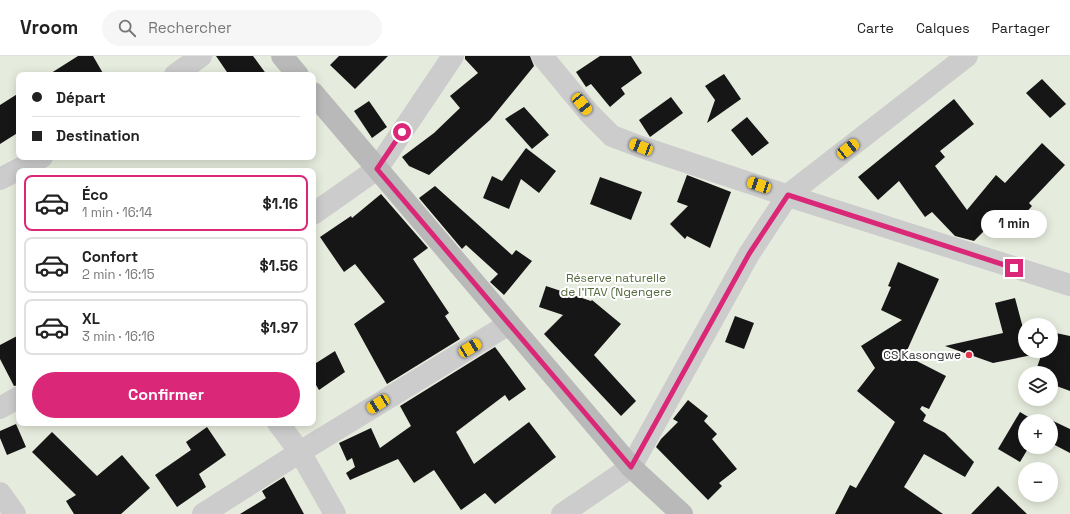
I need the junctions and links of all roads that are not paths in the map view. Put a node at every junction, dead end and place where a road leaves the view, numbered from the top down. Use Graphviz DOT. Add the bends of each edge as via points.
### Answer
graph roads {
  1 [pos="201,56"];
  2 [pos="282,56"];
  3 [pos="453,56"];
  4 [pos="542,56"];
  5 [pos="967,56"];
  6 [pos="179,72"];
  7 [pos="295,72"];
  8 [pos="316,97"];
  9 [pos="36,160"];
  10 [pos="21,168"];
  11 [pos="377,169"];
  12 [pos="16,171"];
  13 [pos="0,179"];
  14 [pos="788,195"];
  15 [pos="316,212"];
  16 [pos="1070,285"];
  17 [pos="509,324"];
  18 [pos="16,399"];
  19 [pos="0,408"];
  20 [pos="280,426"];
  21 [pos="300,452"];
  22 [pos="631,467"];
  23 [pos="0,493"];
  24 [pos="16,514"];
  25 [pos="203,514"];
  26 [pos="335,514"];
  27 [pos="562,514"];
  28 [pos="682,514"];
  1 -- 6 [label="street"];
  2 -- 7 [label="street"];
  3 -- 11 [label="street"];
  4 -- 14 [label="street" via="590,114 612,136"];
  5 -- 14 [label="street"];
  8 -- 11 [label="street"];
  9 -- 10 [label="street"];
  11 -- 15 [label="street"];
  11 -- 17 [label="street"];
  12 -- 13 [label="street"];
  14 -- 16 [label="street"];
  14 -- 22 [label="street" via="749,254"];
  17 -- 21 [label="street"];
  17 -- 22 [label="street"];
  18 -- 19 [label="street"];
  20 -- 21 [label="street"];
  21 -- 25 [label="street"];
  21 -- 26 [label="street"];
  22 -- 27 [label="street"];
  22 -- 28 [label="street"];
  23 -- 24 [label="street"];
}
